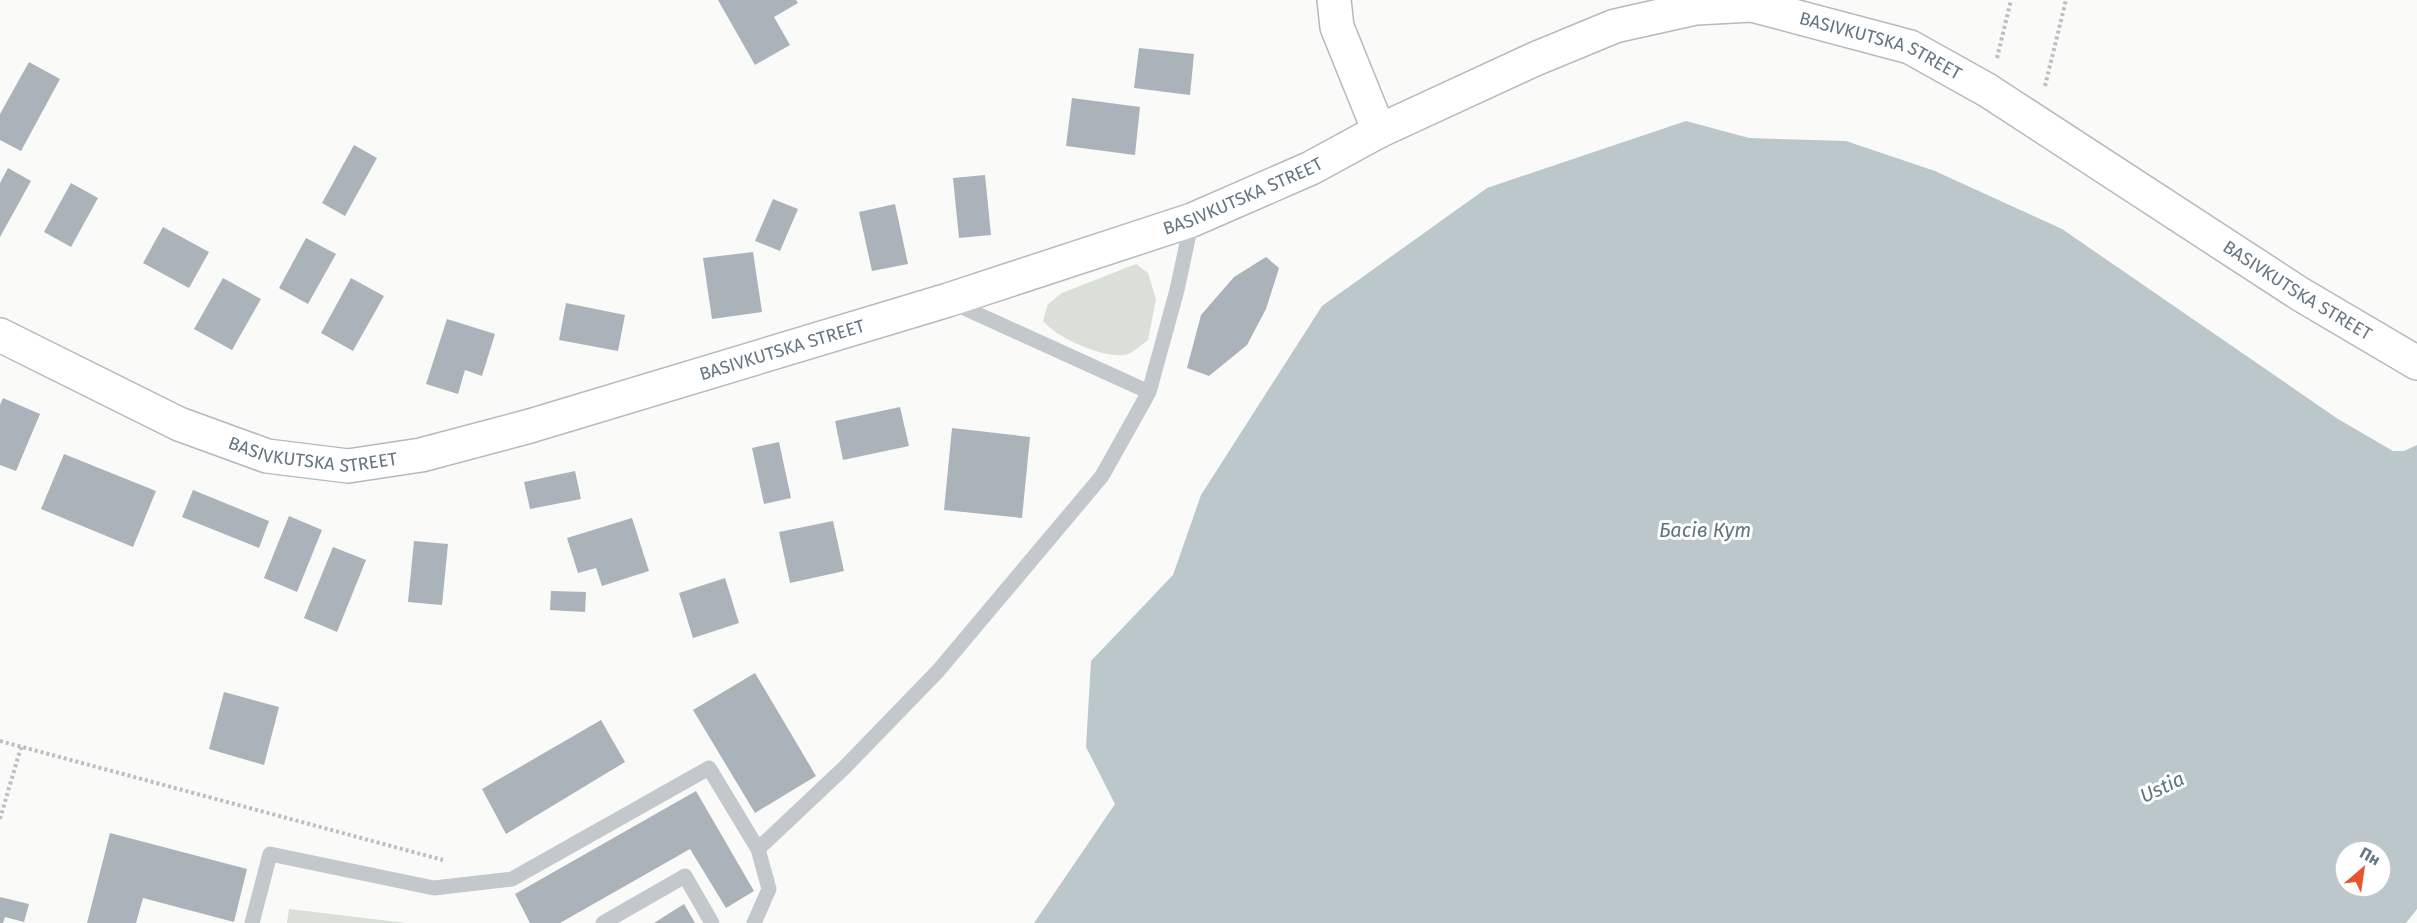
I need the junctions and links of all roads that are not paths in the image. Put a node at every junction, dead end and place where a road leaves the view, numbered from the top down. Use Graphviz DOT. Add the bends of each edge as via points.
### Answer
graph roads {
  1 [pos="1334,0"];
  2 [pos="1379,131"];
  3 [pos="1192,220"];
  4 [pos="948,300"];
  5 [pos="0,334"];
  6 [pos="2417,363"];
  7 [pos="1149,392"];
  8 [pos="758,849"];
  9 [pos="252,923"];
  10 [pos="603,923"];
  11 [pos="712,923"];
  12 [pos="754,923"];
  1 -- 2 [label="main road" via="1337,27"];
  2 -- 3 [label="main road, BASIVKUTSKA STREET" via="1311,168"];
  2 -- 6 [label="main road, BASIVKUTSKA STREET" via="1535,58 1615,26 1696,8 1752,5 1910,47 1987,90 2300,294"];
  3 -- 4 [label="main road, BASIVKUTSKA STREET"];
  3 -- 7 [label="lane"];
  4 -- 5 [label="main road, BASIVKUTSKA STREET" via="530,426 421,455 348,466 267,456 179,424"];
  4 -- 7 [label="lane"];
  7 -- 8 [label="lane" via="1102,476 938,670 845,767"];
  8 -- 9 [label="lane" via="709,768 512,879 434,888 270,854"];
  8 -- 12 [label="lane" via="769,889"];
  10 -- 11 [label="lane" via="685,876"];
}
